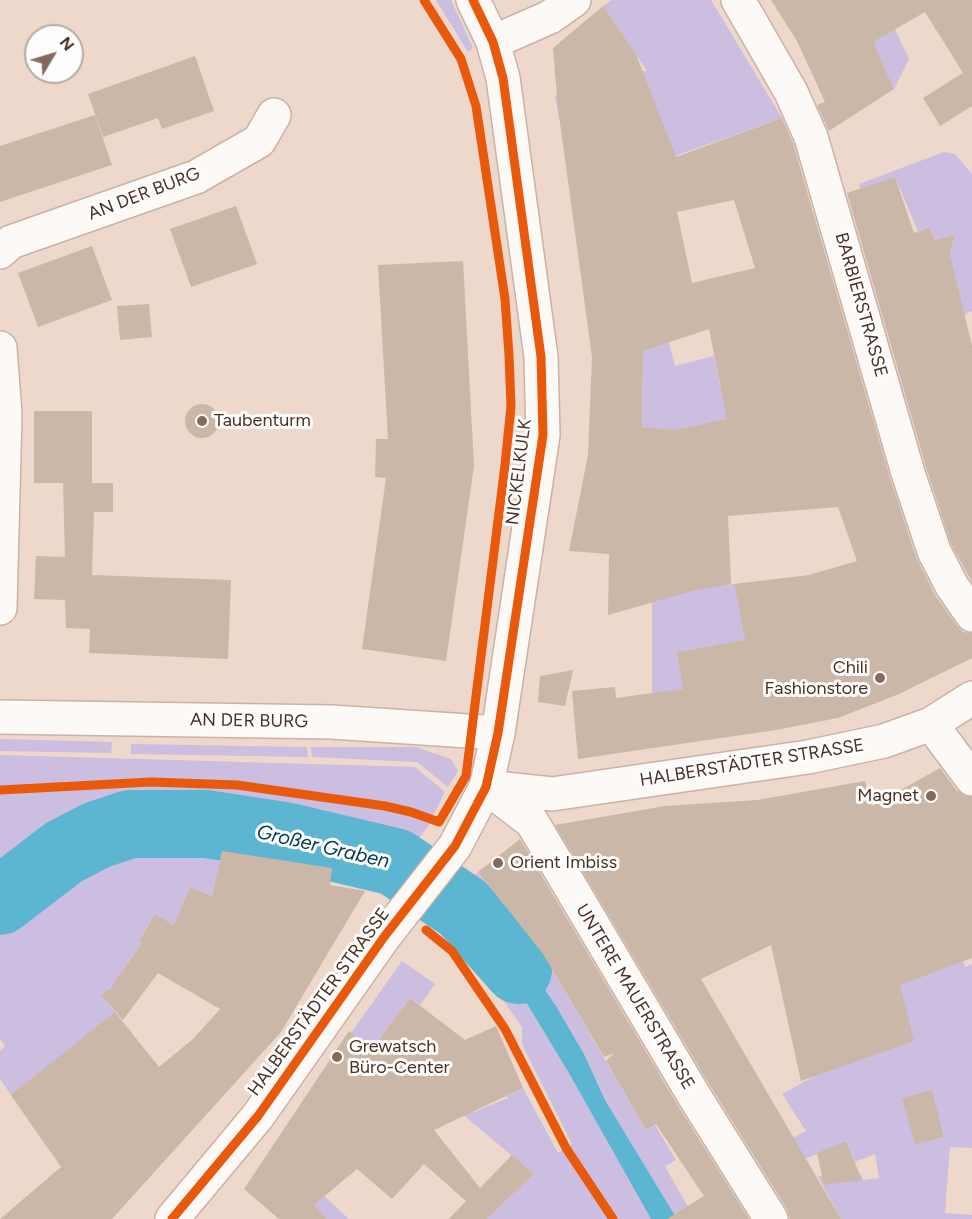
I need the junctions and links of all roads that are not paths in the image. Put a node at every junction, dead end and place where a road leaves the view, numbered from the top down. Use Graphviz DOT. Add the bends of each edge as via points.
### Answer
graph roads {
  1 [pos="473,0"];
  2 [pos="574,0"];
  3 [pos="738,0"];
  4 [pos="493,42"];
  5 [pos="274,116"];
  6 [pos="0,252"];
  7 [pos="0,348"];
  8 [pos="0,608"];
  9 [pos="972,615"];
  10 [pos="972,698"];
  11 [pos="0,717"];
  12 [pos="931,724"];
  13 [pos="498,733"];
  14 [pos="972,779"];
  15 [pos="484,792"];
  16 [pos="172,1219"];
  17 [pos="771,1219"];
  1 -- 4 [label="street, NICKELKULK"];
  2 -- 4 [label="street" via="550,17"];
  3 -- 9 [label="street, BARBIERSTRASSE" via="791,92 811,137 934,551"];
  4 -- 13 [label="street, NICKELKULK" via="502,78 541,357 543,435"];
  5 -- 6 [label="street, AN DER BURG" via="259,141 196,177 11,243"];
  7 -- 8 [label="street" via="5,414"];
  10 -- 12 [label="street, HALBERSTÄDTER STRASSE"];
  11 -- 13 [label="street, AN DER BURG" via="332,722"];
  12 -- 14 [label="street"];
  12 -- 15 [label="street, HALBERSTÄDTER STRASSE" via="884,741 808,757 562,793"];
  13 -- 15 [label="street, NICKELKULK"];
  15 -- 16 [label="street, HALBERSTÄDTER STRASSE" via="455,846 384,937 258,1116"];
  15 -- 17 [label="street, UNTERE MAUERSTRASSE" via="532,822"];
}
